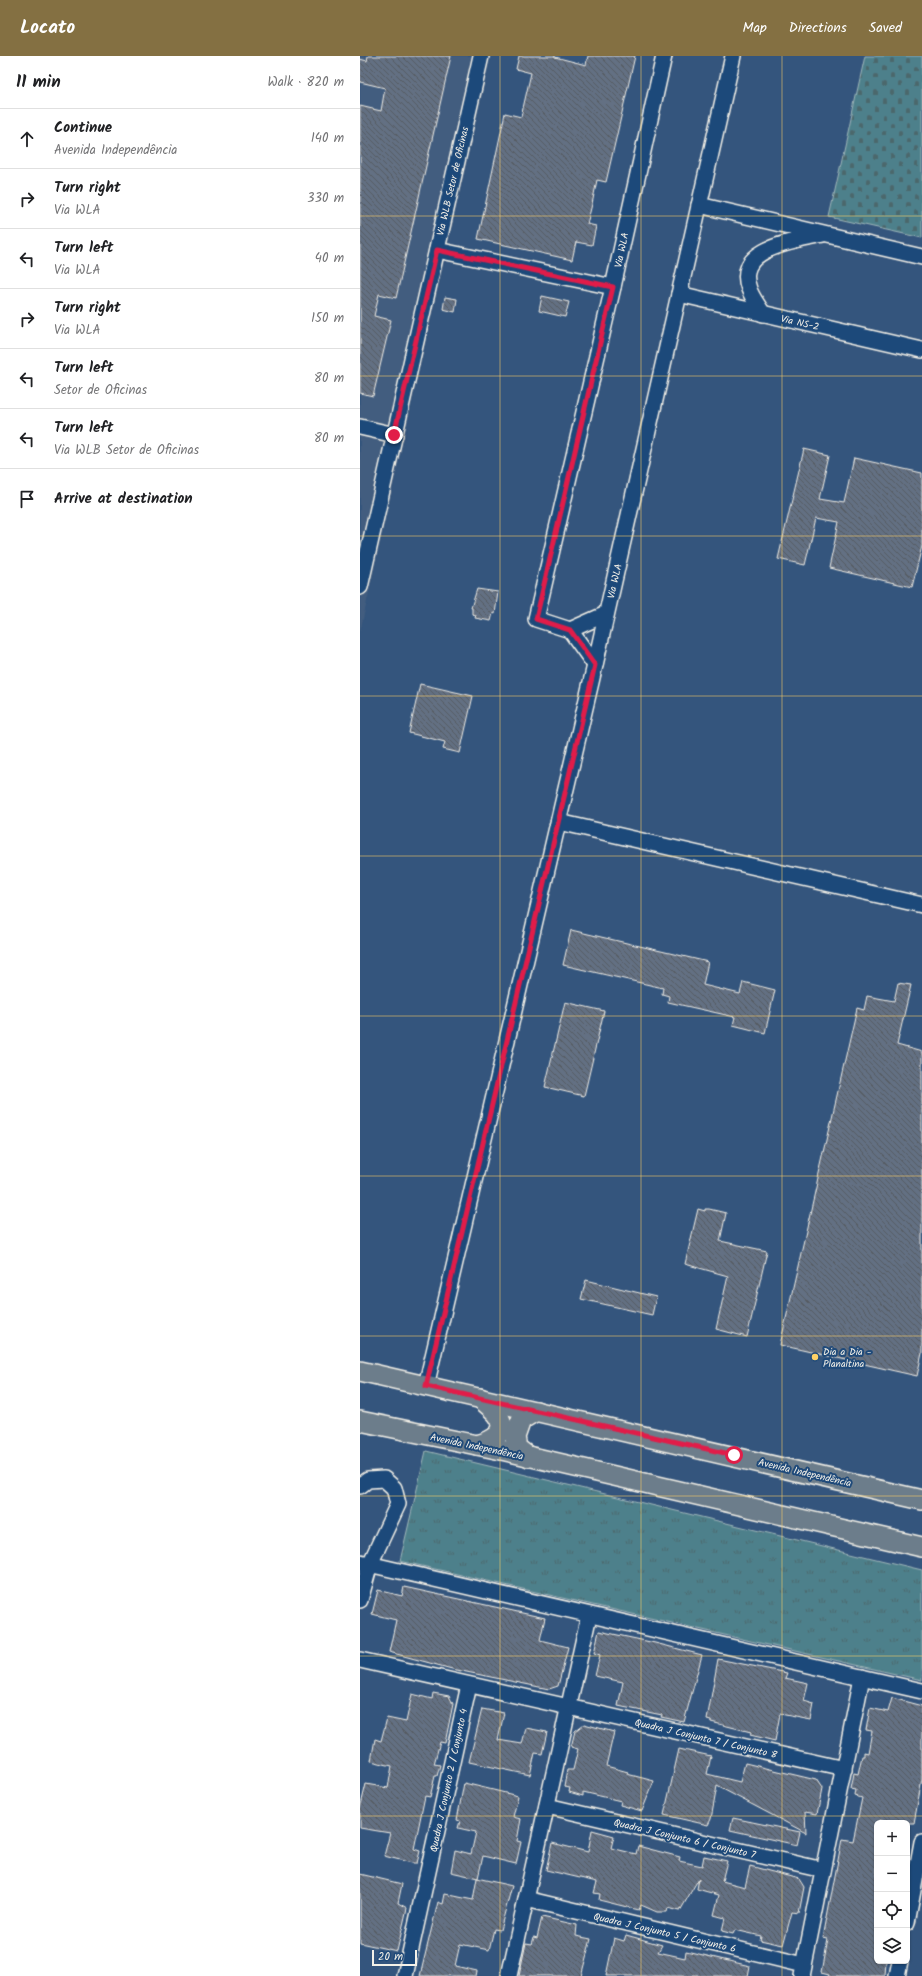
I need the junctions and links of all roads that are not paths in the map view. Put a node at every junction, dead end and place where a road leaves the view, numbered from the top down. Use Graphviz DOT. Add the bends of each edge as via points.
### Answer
graph roads {
  1 [pos="481,56"];
  2 [pos="664,56"];
  3 [pos="733,56"];
  4 [pos="699,205"];
  5 [pos="826,235"];
  6 [pos="437,250"];
  7 [pos="922,257"];
  8 [pos="613,287"];
  9 [pos="679,294"];
  10 [pos="763,314"];
  11 [pos="922,350"];
  12 [pos="360,427"];
  13 [pos="394,435"];
  14 [pos="364,554"];
  15 [pos="360,587"];
  16 [pos="606,614"];
  17 [pos="570,630"];
  18 [pos="595,665"];
  19 [pos="559,822"];
  20 [pos="922,905"];
  21 [pos="360,1371"];
  22 [pos="426,1386"];
  23 [pos="480,1398"];
  24 [pos="536,1411"];
  25 [pos="360,1421"];
  26 [pos="477,1445"];
  27 [pos="529,1457"];
  28 [pos="360,1486"];
  29 [pos="922,1500"];
  30 [pos="922,1547"];
  31 [pos="365,1563"];
  32 [pos="360,1600"];
  33 [pos="589,1615"];
  34 [pos="360,1660"];
  35 [pos="862,1677"];
  36 [pos="469,1684"];
  37 [pos="922,1691"];
  38 [pos="569,1707"];
  39 [pos="844,1769"];
  40 [pos="547,1806"];
  41 [pos="922,1842"];
  42 [pos="823,1870"];
  43 [pos="526,1899"];
  44 [pos="910,1907"];
  45 [pos="899,1964"];
  46 [pos="803,1970"];
  47 [pos="405,1976"];
  48 [pos="509,1976"];
  49 [pos="897,1976"];
  1 -- 6 [label="street, Via WLB Setor de Oficinas"];
  2 -- 8 [label="street, Via WLA"];
  3 -- 4 [label="street, Via WLA"];
  4 -- 5 [label="street"];
  4 -- 9 [label="street, Via WLA"];
  5 -- 7 [label="street"];
  5 -- 10 [label="street" via="772,247 752,261 747,276 748,283"];
  6 -- 8 [label="street"];
  6 -- 13 [label="street, Via WLB Setor de Oficinas"];
  8 -- 17 [label="street, Via WLA" via="536,619"];
  9 -- 10 [label="street, Via NS-2"];
  9 -- 16 [label="street, Via WLA"];
  10 -- 11 [label="street, Via NS-2"];
  12 -- 13 [label="street"];
  13 -- 14 [label="street, Via WLB Setor de Oficinas"];
  14 -- 15 [label="street, Via WLB Setor de Oficinas"];
  16 -- 17 [label="street"];
  16 -- 18 [label="street, Via WLA"];
  17 -- 18 [label="street"];
  18 -- 19 [label="street, Via WLA"];
  19 -- 20 [label="street"];
  19 -- 22 [label="street, Via WLA"];
  21 -- 22 [label="main road, Avenida Independência"];
  22 -- 23 [label="main road, Avenida Independência"];
  23 -- 24 [label="main road, Avenida Independência"];
  23 -- 26 [label="main road" via="496,1412 501,1420 501,1429 497,1437"];
  24 -- 27 [label="main road" via="521,1420 515,1438 517,1448"];
  24 -- 29 [label="main road, Avenida Independência"];
  25 -- 26 [label="main road, Avenida Independência"];
  26 -- 27 [label="main road, Avenida Independência"];
  27 -- 30 [label="main road, Avenida Independência"];
  28 -- 31 [label="street" via="368,1480 384,1479 394,1488 398,1504"];
  31 -- 32 [label="street"];
  31 -- 33 [label="street"];
  33 -- 35 [label="street"];
  33 -- 38 [label="street"];
  34 -- 36 [label="street"];
  35 -- 37 [label="street"];
  35 -- 39 [label="street"];
  36 -- 38 [label="street"];
  36 -- 47 [label="street, Quadra J Conjunto 2 / Conjunto 4"];
  38 -- 39 [label="street, Quadra J Conjunto 7 / Conjunto 8"];
  38 -- 40 [label="street"];
  39 -- 42 [label="street"];
  40 -- 42 [label="street, Quadra J Conjunto 6 / Conjunto 7"];
  40 -- 43 [label="street"];
  41 -- 44 [label="street"];
  42 -- 46 [label="street"];
  43 -- 46 [label="street, Quadra J Conjunto 5 / Conjunto 6"];
  43 -- 48 [label="street"];
  45 -- 49 [label="street"];
}
